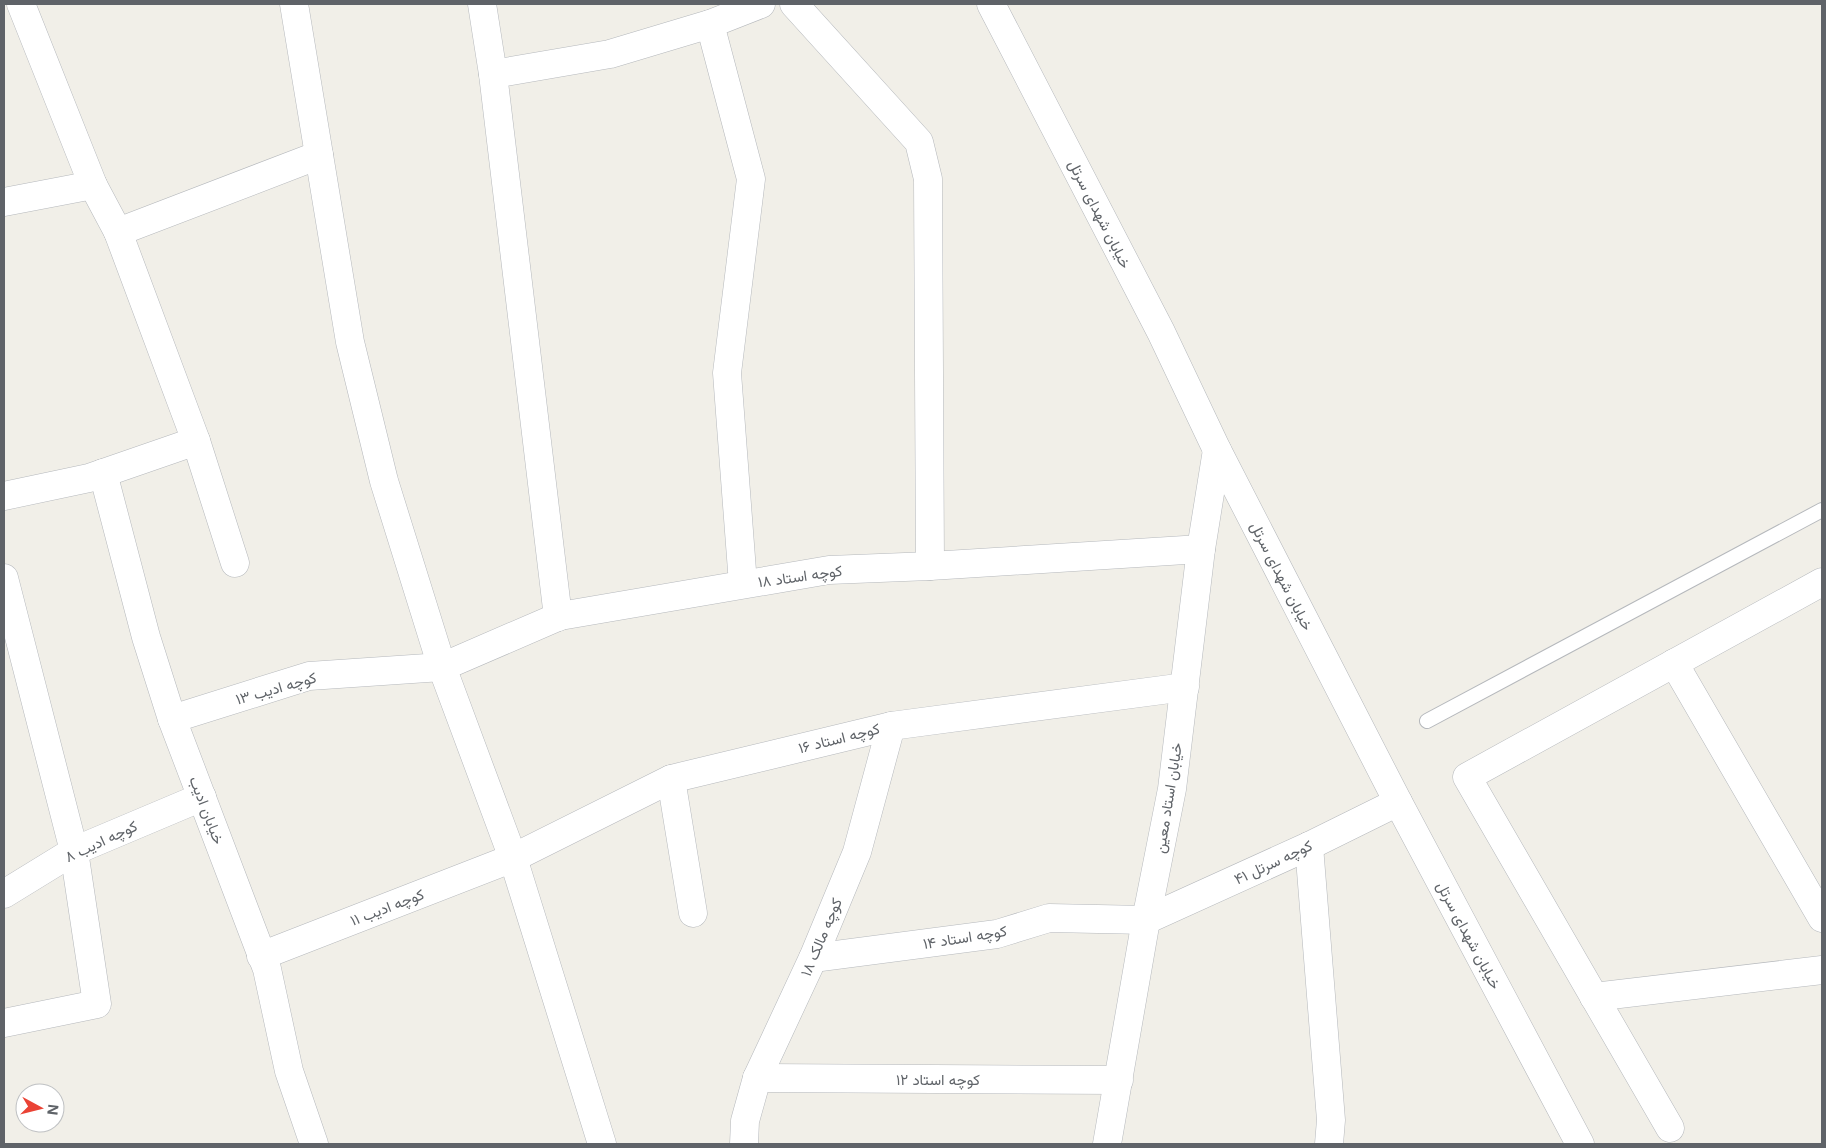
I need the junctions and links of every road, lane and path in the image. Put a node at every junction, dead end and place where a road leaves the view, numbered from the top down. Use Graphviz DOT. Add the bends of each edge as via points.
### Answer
graph roads {
  1 [pos="21,4"];
  2 [pos="294,4"];
  3 [pos="482,4"];
  4 [pos="761,4"];
  5 [pos="794,4"];
  6 [pos="991,4"];
  7 [pos="710,24"];
  8 [pos="493,74"];
  9 [pos="318,155"];
  10 [pos="93,186"];
  11 [pos="4,202"];
  12 [pos="118,232"];
  13 [pos="196,441"];
  14 [pos="1217,450"];
  15 [pos="103,474"];
  16 [pos="4,496"];
  17 [pos="1822,510"];
  18 [pos="1201,548"];
  19 [pos="235,563"];
  20 [pos="930,566"];
  21 [pos="1822,582"];
  22 [pos="743,584"];
  23 [pos="5,589"];
  24 [pos="558,617"];
  25 [pos="1674,663"];
  26 [pos="442,667"];
  27 [pos="1185,687"];
  28 [pos="172,719"];
  29 [pos="1427,721"];
  30 [pos="891,726"];
  31 [pos="671,779"];
  32 [pos="202,797"];
  33 [pos="1398,802"];
  34 [pos="1309,846"];
  35 [pos="74,851"];
  36 [pos="513,858"];
  37 [pos="4,894"];
  38 [pos="693,913"];
  39 [pos="1822,918"];
  40 [pos="1146,920"];
  41 [pos="261,956"];
  42 [pos="813,958"];
  43 [pos="1822,970"];
  44 [pos="1594,996"];
  45 [pos="4,1023"];
  46 [pos="757,1078"];
  47 [pos="1119,1080"];
  48 [pos="1670,1128"];
  49 [pos="314,1144"];
  50 [pos="602,1144"];
  51 [pos="744,1144"];
  52 [pos="1107,1144"];
  53 [pos="1329,1144"];
  54 [pos="1580,1144"];
  1 -- 10 [label="street"];
  2 -- 9 [label="street"];
  3 -- 8 [label="street"];
  4 -- 7 [label="street"];
  5 -- 20 [label="street" via="919,142 922,151 928,179"];
  6 -- 14 [label="street, خیابان شهدای سرتل" via="1161,332"];
  7 -- 8 [label="street" via="610,54"];
  7 -- 22 [label="street" via="751,179 727,373"];
  8 -- 24 [label="street"];
  9 -- 12 [label="street"];
  9 -- 26 [label="street" via="355,360 384,481"];
  10 -- 11 [label="street"];
  10 -- 12 [label="street"];
  12 -- 13 [label="street"];
  13 -- 15 [label="street"];
  13 -- 19 [label="street"];
  14 -- 18 [label="street, خیابان استاد معین"];
  14 -- 33 [label="street, خیابان شهدای سرتل"];
  15 -- 16 [label="street"];
  15 -- 28 [label="street, خیابان ادیب" via="146,637"];
  17 -- 29 [label="lane"];
  18 -- 20 [label="street, کوچه استاد ۱۸"];
  18 -- 27 [label="street, خیابان استاد معین"];
  20 -- 22 [label="street, کوچه استاد ۱۸" via="829,570"];
  21 -- 25 [label="street"];
  22 -- 24 [label="street, کوچه استاد ۱۸"];
  23 -- 35 [label="street"];
  24 -- 26 [label="street, کوچه استاد ۱۸"];
  25 -- 39 [label="street"];
  25 -- 44 [label="street" via="1467,777"];
  26 -- 28 [label="street, کوچه ادیب ۱۳" via="309,676"];
  26 -- 36 [label="street"];
  27 -- 30 [label="street, کوچه استاد ۱۶"];
  27 -- 40 [label="street, خیابان استاد معین" via="1172,790"];
  28 -- 32 [label="street, خیابان ادیب"];
  30 -- 31 [label="street, کوچه استاد ۱۶"];
  30 -- 42 [label="street, کوچه مالک ۱۸" via="857,852"];
  31 -- 36 [label="street, کوچه استاد ۱۶"];
  31 -- 38 [label="street"];
  32 -- 35 [label="street, کوچه ادیب ۸"];
  32 -- 41 [label="street, خیابان ادیب"];
  33 -- 34 [label="street, کوچه سرتل ۴۱"];
  33 -- 54 [label="street, خیابان شهدای سرتل"];
  34 -- 40 [label="street, کوچه سرتل ۴۱"];
  34 -- 53 [label="street" via="1331,1120"];
  35 -- 37 [label="street, کوچه ادیب ۸"];
  35 -- 45 [label="street" via="97,1004"];
  36 -- 41 [label="street, کوچه ادیب ۱۱"];
  36 -- 50 [label="street"];
  40 -- 42 [label="street, کوچه استاد ۱۴" via="1049,918 998,934"];
  40 -- 47 [label="street, خیابان استاد معین"];
  41 -- 49 [label="street, خیابان ادیب" via="267,969 289,1071"];
  42 -- 46 [label="street, کوچه مالک ۱۸"];
  43 -- 44 [label="street"];
  44 -- 48 [label="street"];
  46 -- 47 [label="street, کوچه استاد ۱۲"];
  46 -- 51 [label="street, کوچه مالک ۱۸" via="744,1121"];
  47 -- 52 [label="street, خیابان استاد معین"];
}
